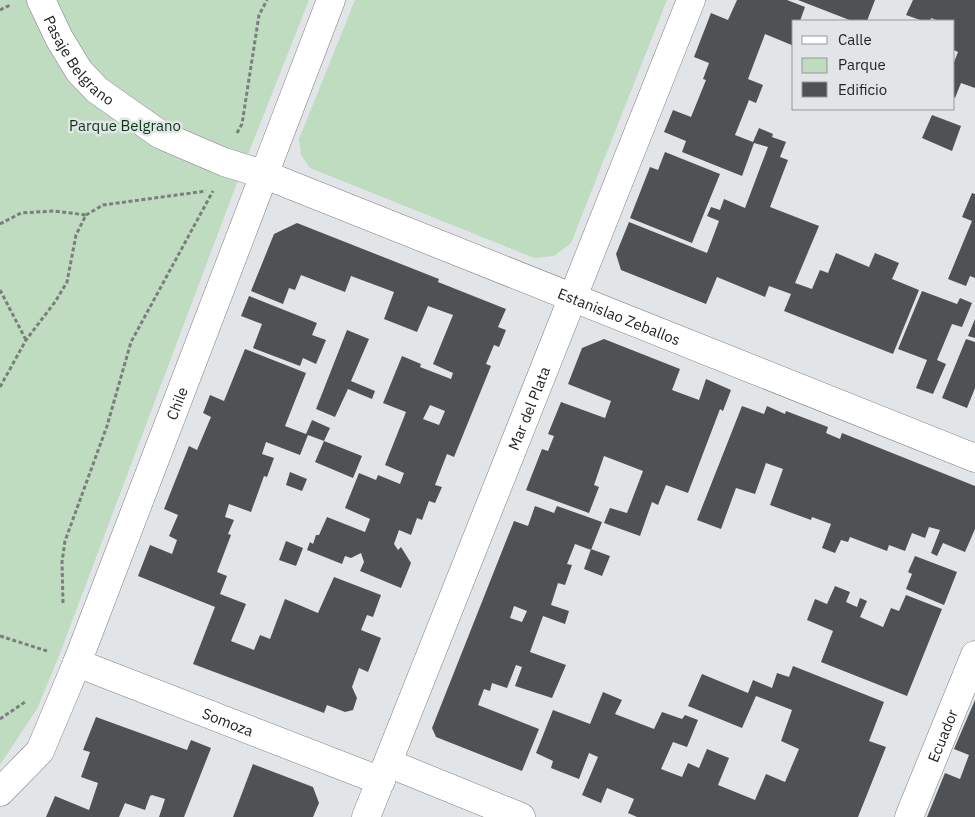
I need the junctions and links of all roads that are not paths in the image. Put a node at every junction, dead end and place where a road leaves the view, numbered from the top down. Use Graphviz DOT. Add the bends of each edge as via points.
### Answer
graph roads {
  1 [pos="41,0"];
  2 [pos="331,0"];
  3 [pos="691,0"];
  4 [pos="263,174"];
  5 [pos="572,298"];
  6 [pos="975,458"];
  7 [pos="975,655"];
  8 [pos="77,663"];
  9 [pos="384,772"];
  10 [pos="0,792"];
  11 [pos="366,817"];
  12 [pos="521,817"];
  13 [pos="909,817"];
  1 -- 4 [label="street, Pasaje Belgrano" via="58,38 79,71 96,90 161,135 224,162"];
  2 -- 4 [label="street, Chile"];
  3 -- 5 [label="street, Mar del Plata"];
  4 -- 5 [label="street, Estanislao Zeballos"];
  4 -- 8 [label="street, Chile"];
  5 -- 6 [label="street, Estanislao Zeballos"];
  5 -- 9 [label="street, Mar del Plata"];
  7 -- 13 [label="street, Ecuador"];
  8 -- 9 [label="street, Somoza"];
  8 -- 10 [label="street, Chile" via="40,751"];
  9 -- 11 [label="street, Mar del Plata"];
  9 -- 12 [label="street, Somoza"];
}
